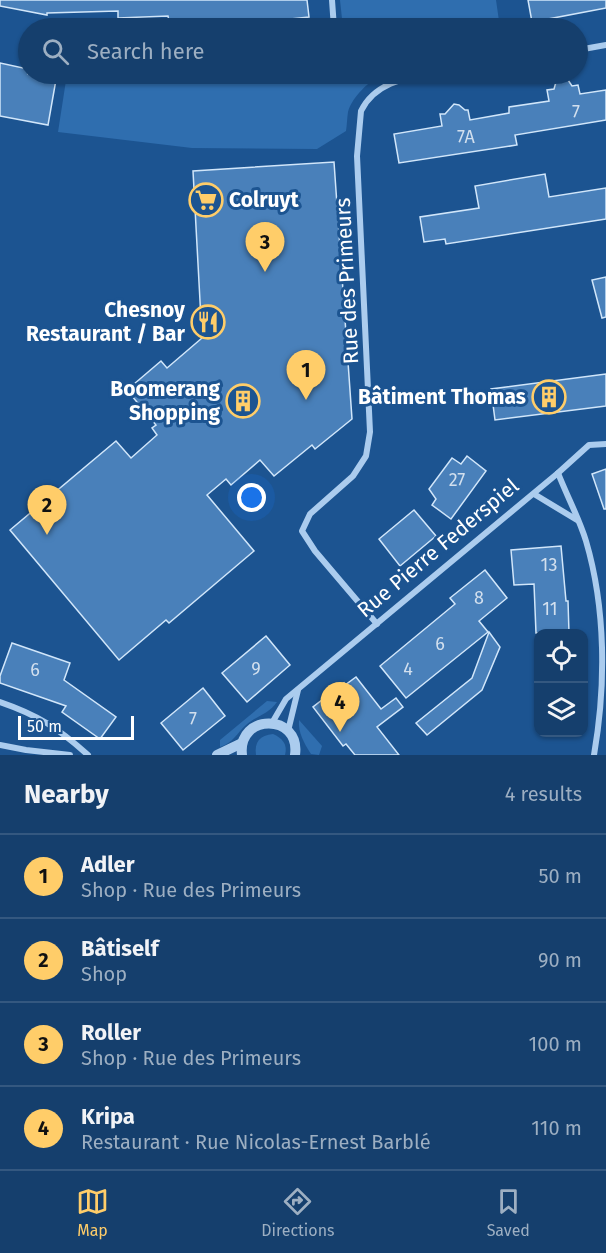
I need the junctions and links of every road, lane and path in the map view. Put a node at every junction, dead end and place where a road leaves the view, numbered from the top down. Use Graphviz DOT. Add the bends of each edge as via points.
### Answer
graph roads {
  1 [pos="332,0"];
  2 [pos="333,18"];
  3 [pos="606,45"];
  4 [pos="588,48"];
  5 [pos="390,84"];
  6 [pos="606,444"];
  7 [pos="558,473"];
  8 [pos="534,494"];
  9 [pos="578,521"];
  10 [pos="377,624"];
  11 [pos="298,689"];
  12 [pos="0,702"];
  13 [pos="272,723"];
  14 [pos="288,731"];
  15 [pos="242,743"];
  16 [pos="0,745"];
  17 [pos="298,753"];
  18 [pos="70,755"];
  19 [pos="88,755"];
  20 [pos="217,755"];
  21 [pos="242,755"];
  22 [pos="594,755"];
  1 -- 2 [label="street"];
  3 -- 4 [label="street"];
  5 -- 10 [label="street, Rue des Primeurs" via="364,104 357,156 370,432 366,456 353,476 310,513 302,531"];
  6 -- 7 [label="street, Rue Pierre Federspiel" via="589,446"];
  7 -- 8 [label="street, Rue Pierre Federspiel"];
  7 -- 9 [label="street"];
  8 -- 9 [label="street"];
  8 -- 10 [label="street, Rue Pierre Federspiel"];
  9 -- 22 [label="street" via="590,555 603,643 601,719"];
  10 -- 11 [label="street, Rue Pierre Federspiel"];
  11 -- 13 [label="street, Rue Pierre Federspiel" via="286,699"];
  11 -- 14 [label="street"];
  12 -- 19 [label="street" via="29,712 60,730"];
  13 -- 14 [label="street"];
  13 -- 15 [label="street" via="254,727"];
  14 -- 17 [label="street"];
  15 -- 20 [label="street"];
  15 -- 21 [label="street"];
  16 -- 18 [label="street"];
}
